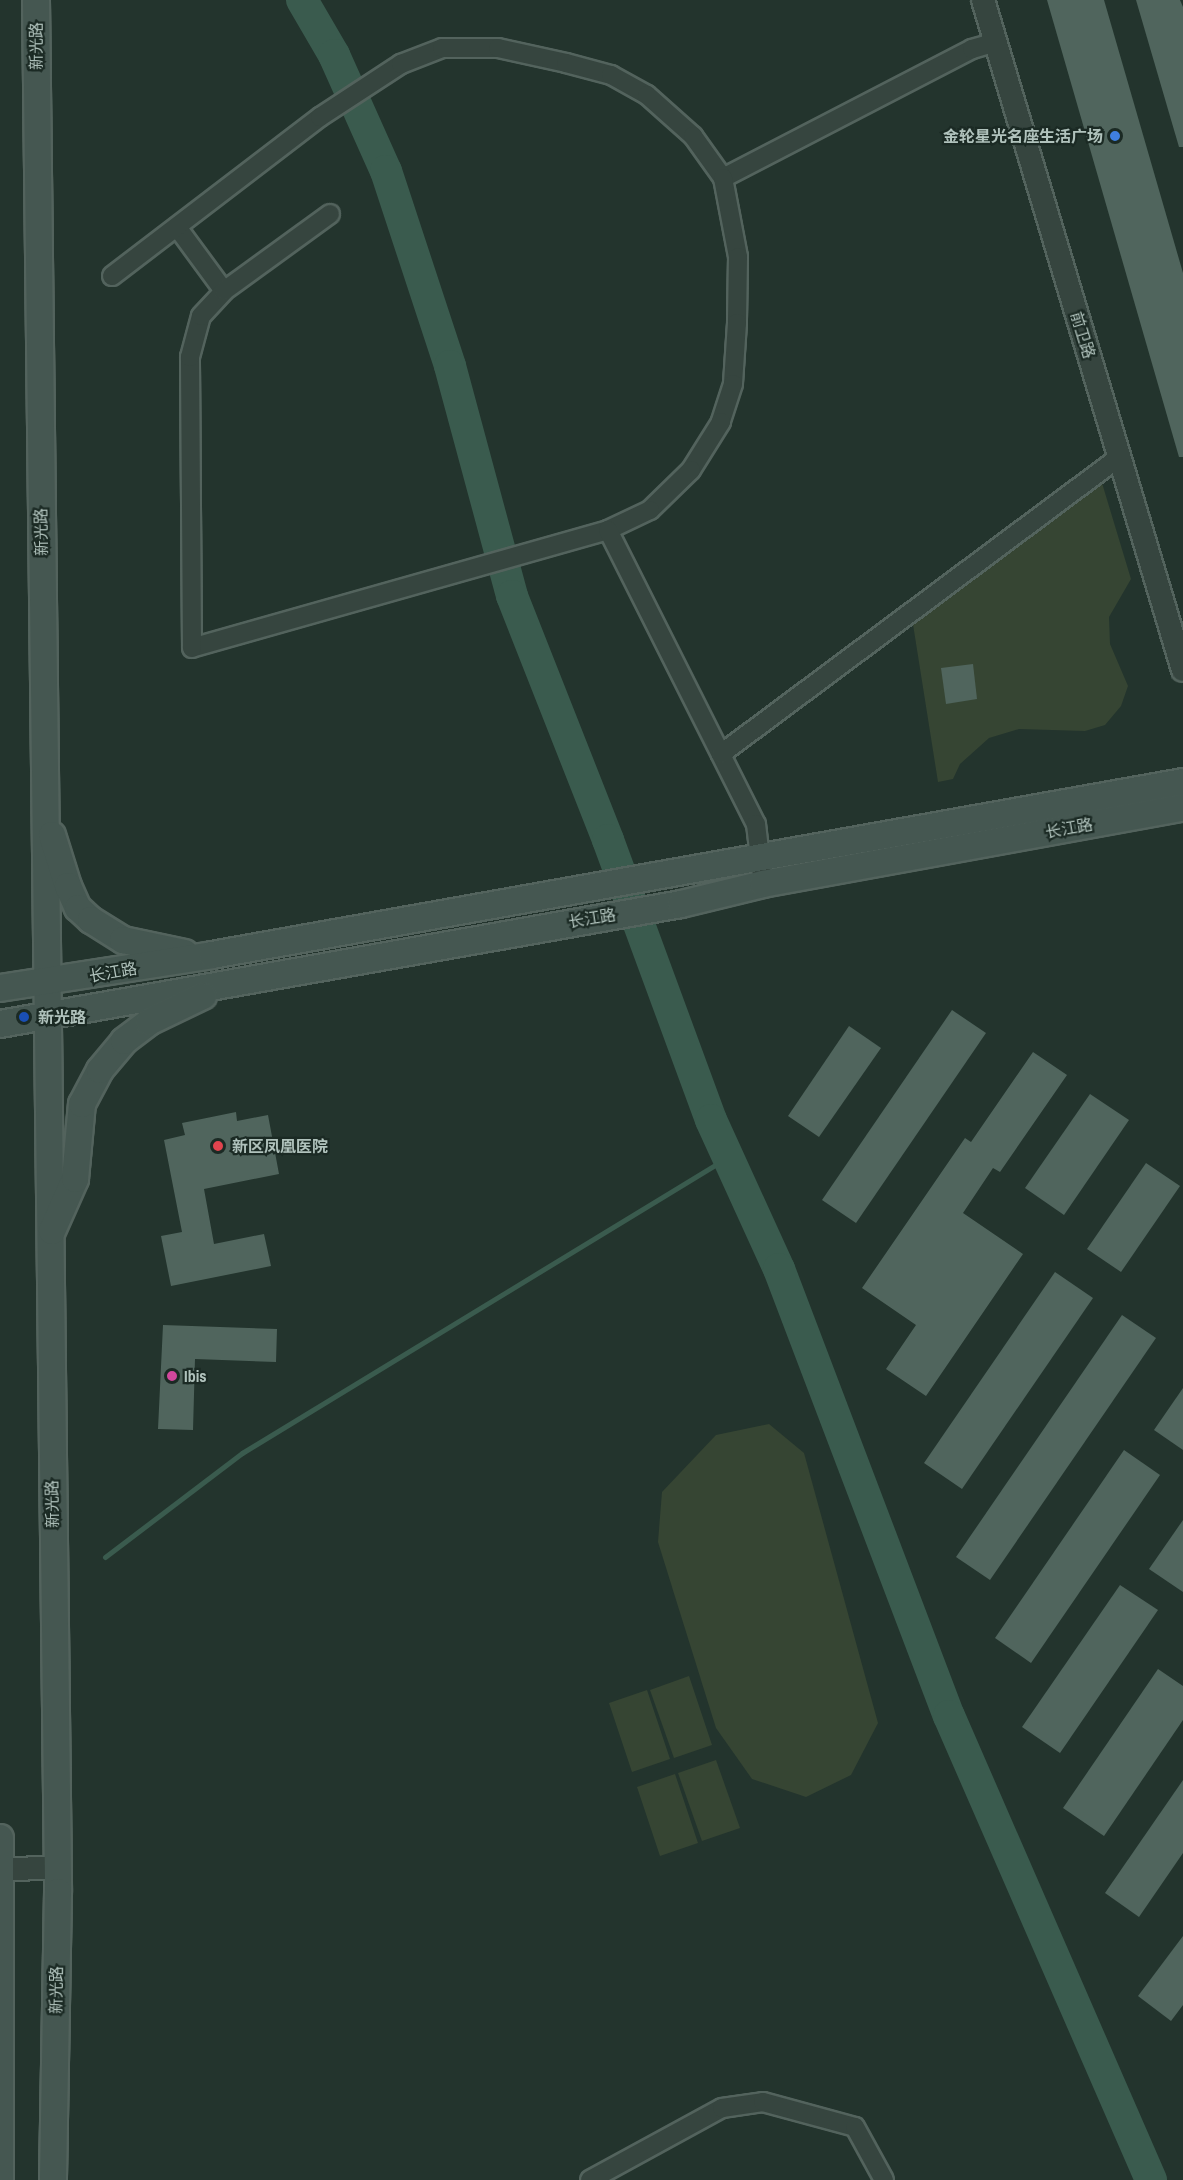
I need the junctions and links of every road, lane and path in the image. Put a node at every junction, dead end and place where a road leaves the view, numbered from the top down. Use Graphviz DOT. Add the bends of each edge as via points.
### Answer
graph roads {
  1 [pos="36,0"];
  2 [pos="983,0"];
  3 [pos="996,42"];
  4 [pos="723,178"];
  5 [pos="330,214"];
  6 [pos="177,227"];
  7 [pos="112,276"];
  8 [pos="224,291"];
  9 [pos="1119,457"];
  10 [pos="608,530"];
  11 [pos="1183,670"];
  12 [pos="721,754"];
  13 [pos="1183,782"];
  14 [pos="1183,808"];
  15 [pos="44,812"];
  16 [pos="759,856"];
  17 [pos="763,884"];
  18 [pos="212,955"];
  19 [pos="46,983"];
  20 [pos="221,986"];
  21 [pos="0,988"];
  22 [pos="47,1017"];
  23 [pos="0,1024"];
  24 [pos="49,1240"];
  25 [pos="0,1838"];
  26 [pos="58,1868"];
  27 [pos="0,1869"];
  28 [pos="0,2180"];
  29 [pos="53,2180"];
  30 [pos="590,2180"];
  31 [pos="884,2180"];
  1 -- 15 [label="main road, 新光路"];
  2 -- 3 [label="street, 前卫路"];
  3 -- 4 [label="street" via="972,49"];
  3 -- 9 [label="street, 前卫路"];
  4 -- 6 [label="street" via="693,136 647,94 611,75 498,48 442,48 401,64 320,117"];
  4 -- 10 [label="street" via="738,257 738,312 733,384 721,422 691,470 658,502"];
  5 -- 8 [label="street"];
  6 -- 7 [label="street"];
  6 -- 8 [label="street"];
  8 -- 10 [label="street" via="201,316 190,357 192,648"];
  9 -- 11 [label="street, 前卫路"];
  9 -- 12 [label="street"];
  10 -- 12 [label="street"];
  12 -- 16 [label="street" via="756,824"];
  13 -- 16 [label="main road, 长江路"];
  14 -- 17 [label="main road, 长江路"];
  15 -- 18 [label="main road" via="68,886 78,908 91,920 123,940 178,953"];
  15 -- 19 [label="main road, 新光路"];
  16 -- 17 [label="street"];
  16 -- 18 [label="main road, 长江路"];
  17 -- 20 [label="main road, 长江路" via="681,904"];
  18 -- 19 [label="main road, 长江路"];
  19 -- 21 [label="main road, 长江路"];
  19 -- 22 [label="main road, 新光路"];
  20 -- 22 [label="main road, 长江路"];
  20 -- 24 [label="main road" via="149,1022 124,1041 100,1070 82,1104 75,1179"];
  22 -- 23 [label="main road, 长江路"];
  22 -- 24 [label="main road, 新光路"];
  24 -- 26 [label="main road, 新光路"];
  25 -- 27 [label="main road"];
  26 -- 27 [label="street"];
  26 -- 29 [label="main road, 新光路"];
  27 -- 28 [label="main road"];
  30 -- 31 [label="street" via="722,2108 763,2102 855,2127"];
}
